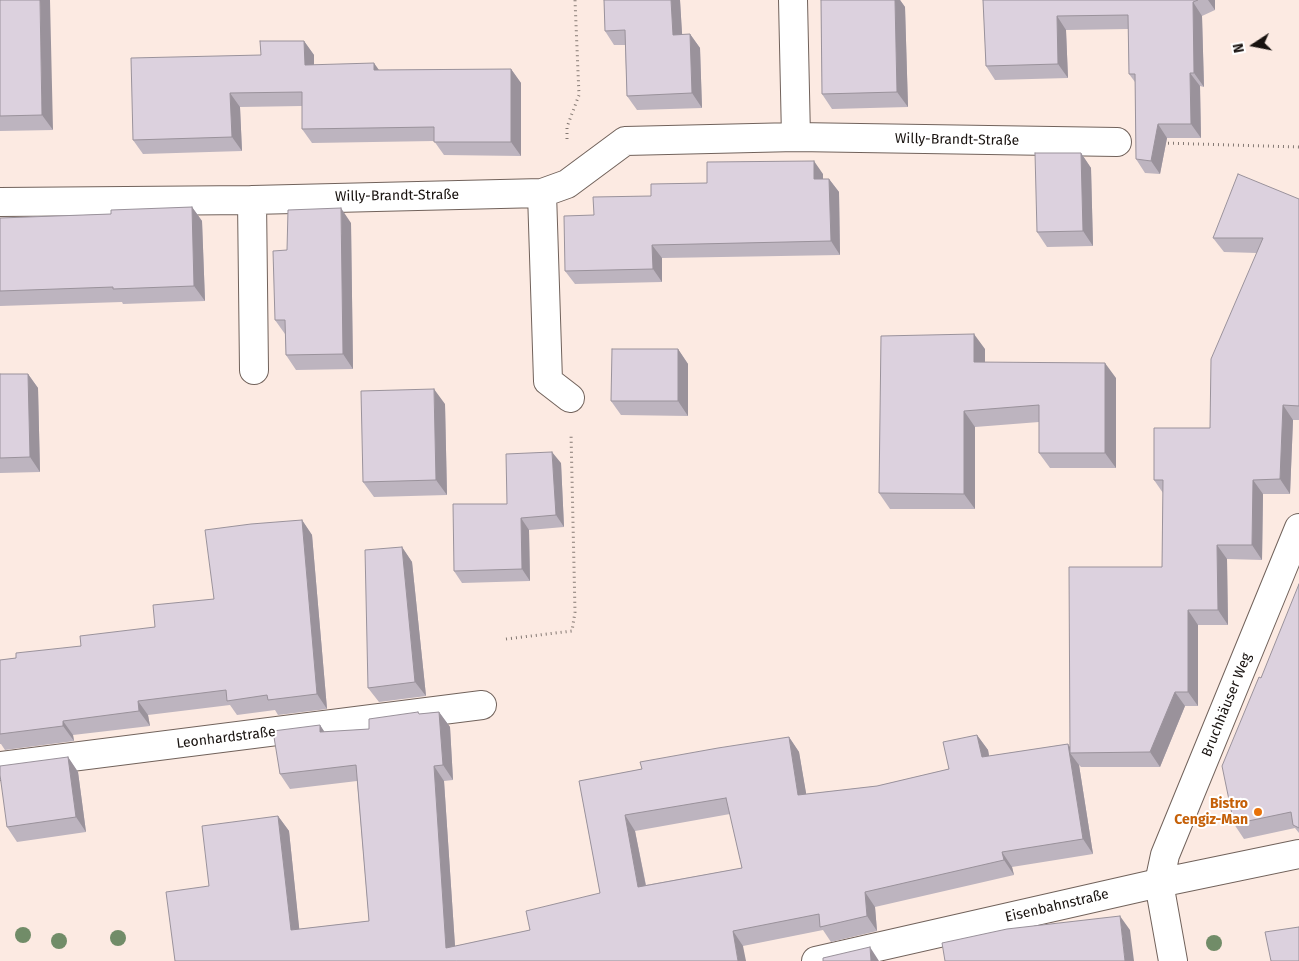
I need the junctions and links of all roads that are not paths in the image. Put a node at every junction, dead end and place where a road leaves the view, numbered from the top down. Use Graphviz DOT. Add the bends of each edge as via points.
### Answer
graph roads {
  1 [pos="793,0"];
  2 [pos="796,137"];
  3 [pos="1118,142"];
  4 [pos="555,189"];
  5 [pos="252,200"];
  6 [pos="0,202"];
  7 [pos="254,370"];
  8 [pos="570,398"];
  9 [pos="1299,528"];
  10 [pos="482,705"];
  11 [pos="0,766"];
  12 [pos="1299,854"];
  13 [pos="1159,883"];
  14 [pos="816,961"];
  15 [pos="1173,961"];
  1 -- 2 [label="street"];
  2 -- 3 [label="street, Willy-Brandt-Straße"];
  2 -- 4 [label="street, Willy-Brandt-Straße" via="625,141"];
  4 -- 5 [label="street, Willy-Brandt-Straße"];
  4 -- 8 [label="street" via="548,381"];
  5 -- 6 [label="street, Willy-Brandt-Straße"];
  5 -- 7 [label="street"];
  9 -- 13 [label="street, Bruchhäuser Weg" via="1165,855"];
  10 -- 11 [label="street, Leonhardstraße"];
  12 -- 13 [label="street, Eisenbahnstraße"];
  13 -- 14 [label="street, Eisenbahnstraße"];
  13 -- 15 [label="street"];
}
